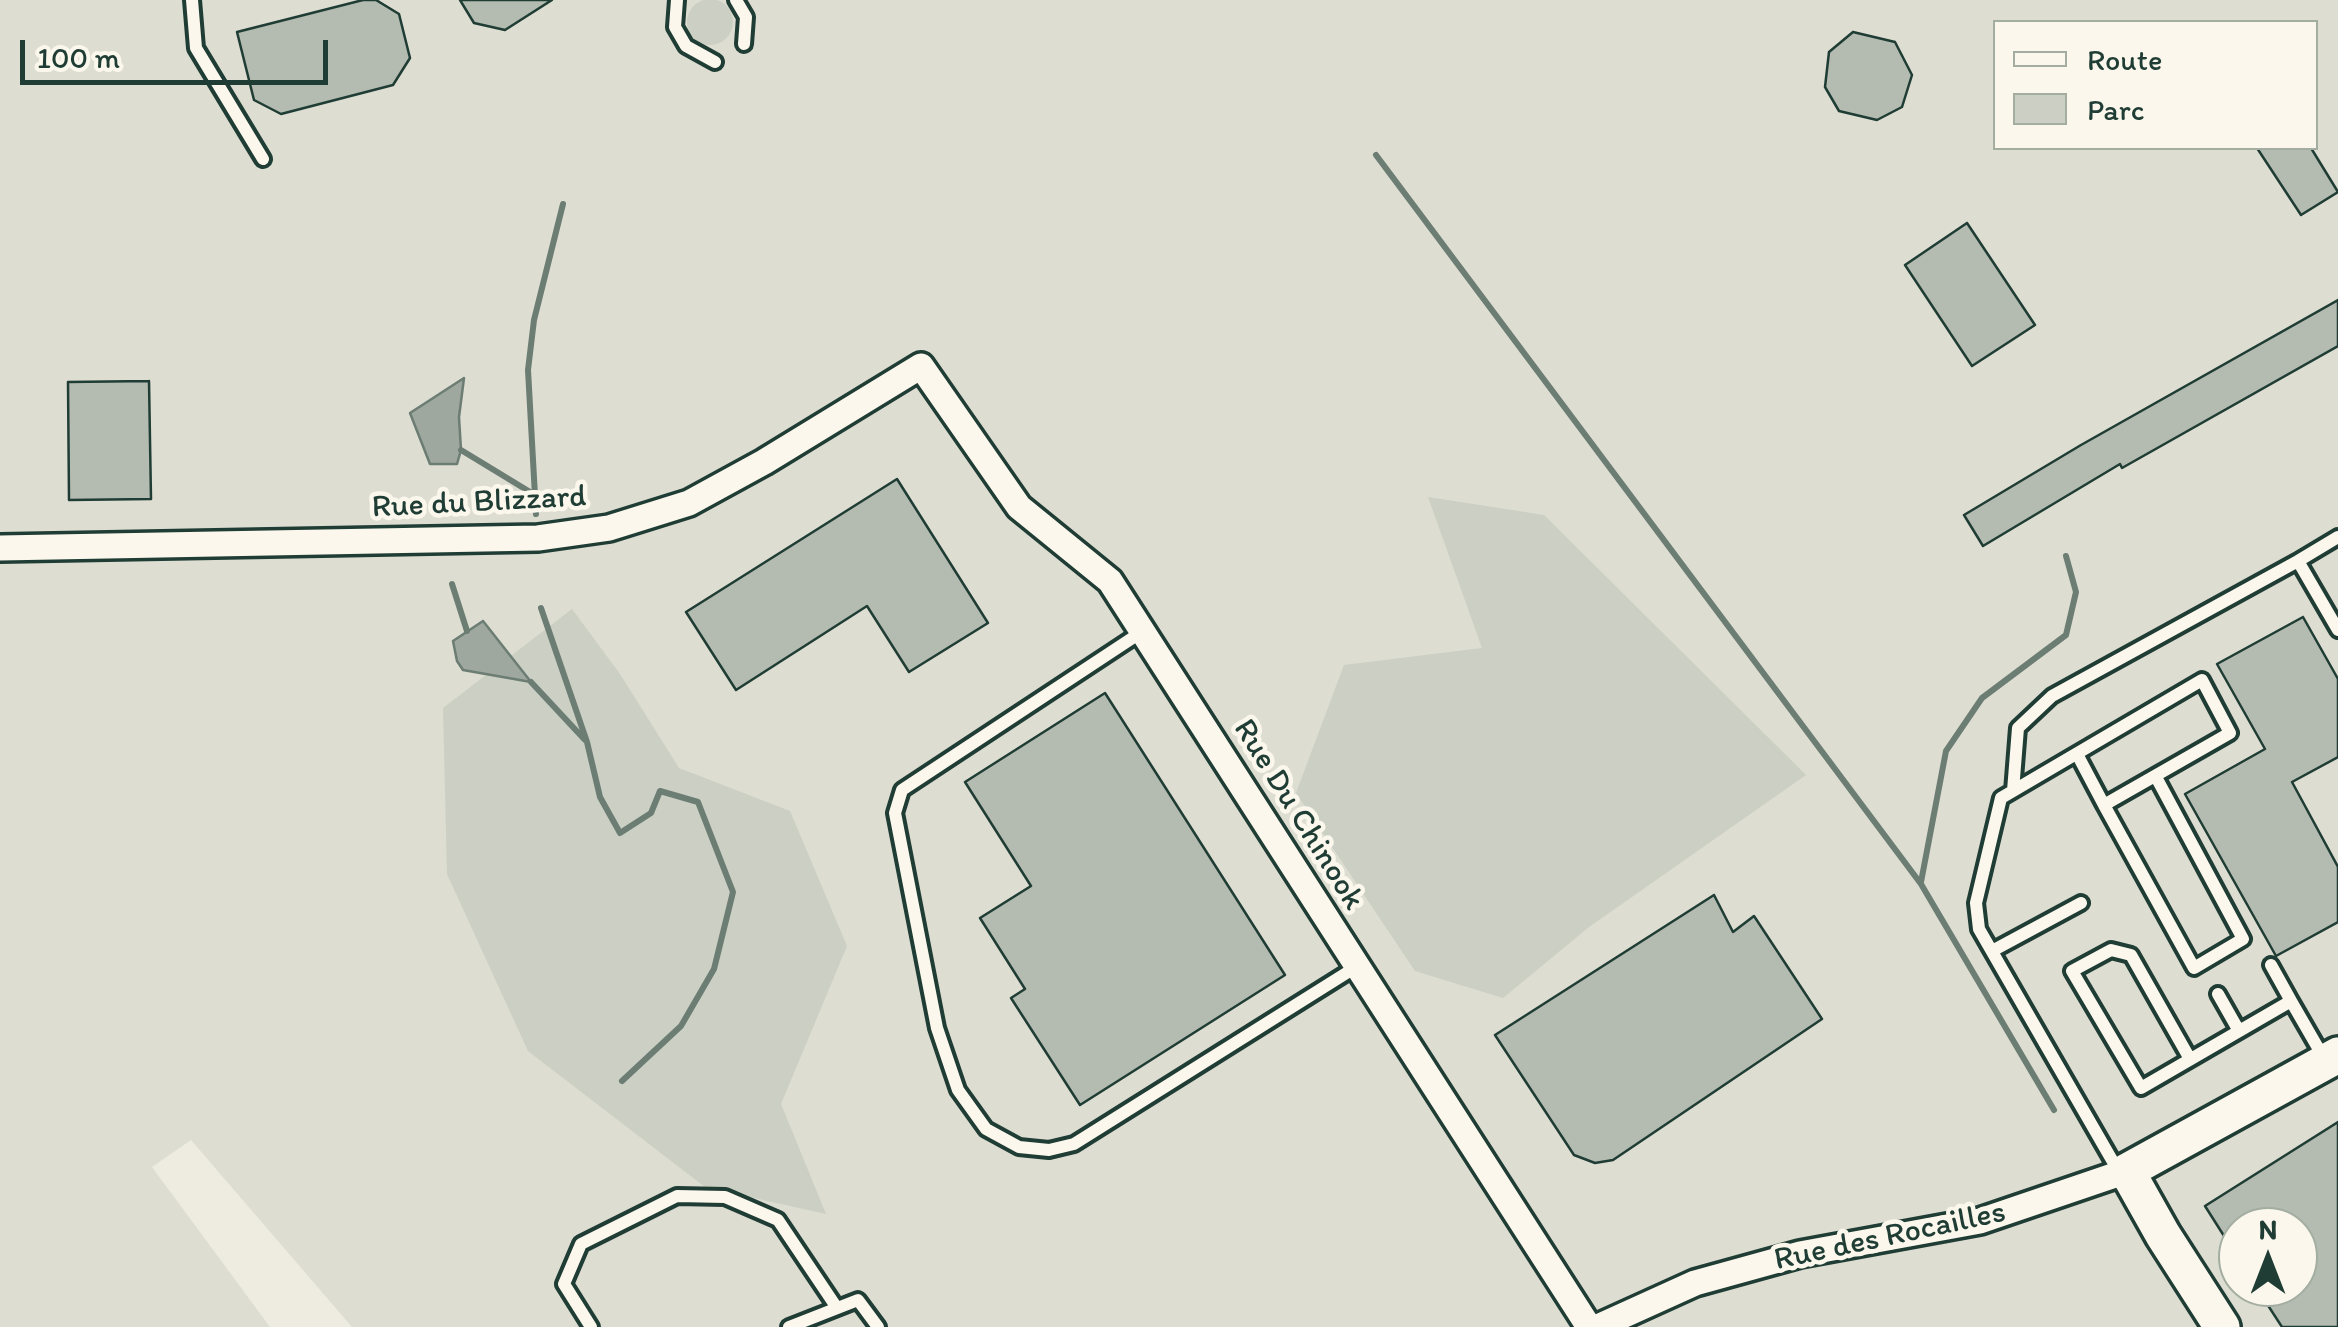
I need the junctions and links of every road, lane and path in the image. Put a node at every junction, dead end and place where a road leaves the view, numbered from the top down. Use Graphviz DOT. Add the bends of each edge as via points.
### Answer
graph roads {
  1 [pos="192,0"];
  2 [pos="677,0"];
  3 [pos="736,0"];
  4 [pos="744,44"];
  5 [pos="715,62"];
  6 [pos="262,159"];
  7 [pos="921,366"];
  8 [pos="2338,537"];
  9 [pos="0,548"];
  10 [pos="2298,560"];
  11 [pos="2338,630"];
  12 [pos="1143,632"];
  13 [pos="2077,754"];
  14 [pos="2156,777"];
  15 [pos="2013,791"];
  16 [pos="2104,804"];
  17 [pos="2081,903"];
  18 [pos="1992,951"];
  19 [pos="2271,965"];
  20 [pos="1356,967"];
  21 [pos="2218,994"];
  22 [pos="2291,1002"];
  23 [pos="2239,1031"];
  24 [pos="2332,1058"];
  25 [pos="2190,1059"];
  26 [pos="2124,1172"];
  27 [pos="836,1308"];
  28 [pos="591,1327"];
  29 [pos="789,1327"];
  30 [pos="878,1327"];
  31 [pos="1588,1327"];
  32 [pos="1598,1327"];
  33 [pos="2222,1327"];
  1 -- 6 [label="lane" via="196,48"];
  2 -- 5 [label="lane" via="675,27 686,46"];
  3 -- 4 [label="lane" via="746,17"];
  7 -- 9 [label="street, Rue du Blizzard" via="689,503 609,528 538,538"];
  7 -- 12 [label="street, Rue Du Chinook" via="1019,507 1110,581"];
  8 -- 10 [label="lane"];
  10 -- 11 [label="lane"];
  10 -- 15 [label="lane" via="2052,696 2018,728"];
  12 -- 20 [label="street, Rue Du Chinook"];
  12 -- 20 [label="lane" via="902,790 898,831 937,1028 958,1090 986,1130 1019,1147 1074,1144"];
  13 -- 14 [label="lane" via="2202,680 2230,733"];
  13 -- 15 [label="lane"];
  13 -- 16 [label="lane"];
  14 -- 16 [label="lane"];
  14 -- 16 [label="lane" via="2243,939 2194,968"];
  15 -- 18 [label="lane" via="2001,798 1976,902 1979,929"];
  17 -- 18 [label="lane"];
  18 -- 26 [label="lane"];
  19 -- 22 [label="lane"];
  20 -- 31 [label="street, Rue Du Chinook"];
  21 -- 23 [label="lane"];
  22 -- 23 [label="lane"];
  22 -- 24 [label="lane"];
  23 -- 25 [label="lane"];
  24 -- 26 [label="street, Rue des Rocailles"];
  25 -- 25 [label="lane" via="2141,1088 2072,972 2110,950 2131,956"];
  26 -- 32 [label="street, Rue des Rocailles" via="1980,1222 1800,1254 1695,1284"];
  26 -- 33 [label="street"];
  27 -- 28 [label="lane" via="778,1220 725,1197 677,1196 582,1244 564,1284"];
  27 -- 29 [label="lane"];
  27 -- 30 [label="lane" via="858,1300"];
}
